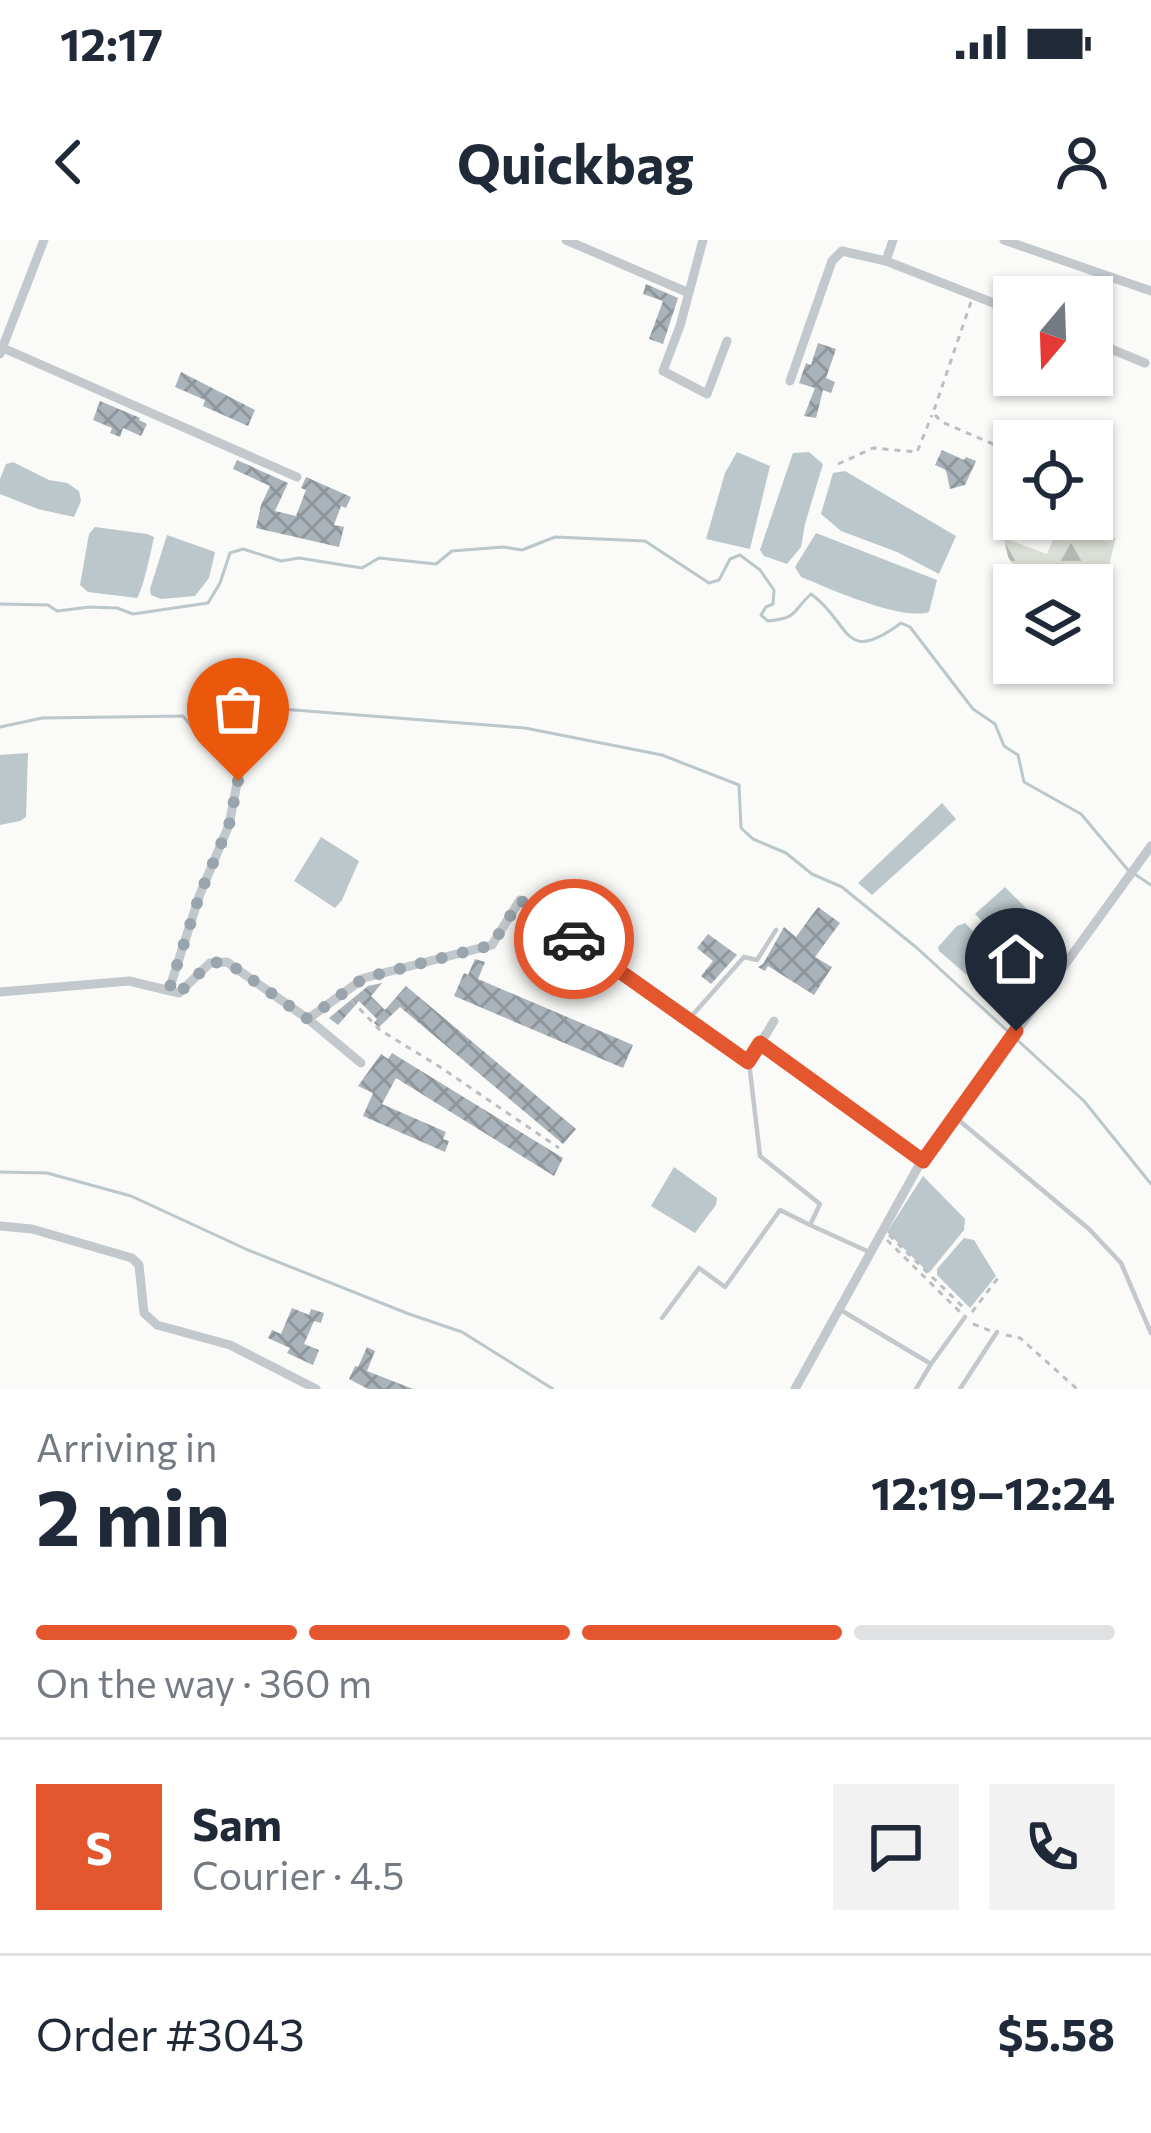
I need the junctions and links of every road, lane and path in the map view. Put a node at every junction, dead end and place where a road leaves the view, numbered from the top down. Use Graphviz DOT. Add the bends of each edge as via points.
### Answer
graph roads {
  1 [pos="44,240"];
  2 [pos="566,240"];
  3 [pos="703,240"];
  4 [pos="893,240"];
  5 [pos="1004,240"];
  6 [pos="886,261"];
  7 [pos="1151,291"];
  8 [pos="689,293"];
  9 [pos="974,295"];
  10 [pos="0,302"];
  11 [pos="993,303"];
  12 [pos="16,308"];
  13 [pos="727,341"];
  14 [pos="1113,350"];
  15 [pos="1,351"];
  16 [pos="1145,363"];
  17 [pos="790,380"];
  18 [pos="933,413"];
  19 [pos="993,444"];
  20 [pos="838,464"];
  21 [pos="297,477"];
  22 [pos="246,737"];
  23 [pos="1151,846"];
  24 [pos="776,931"];
  25 [pos="169,990"];
  26 [pos="0,992"];
  27 [pos="344,993"];
  28 [pos="308,1019"];
  29 [pos="688,1019"];
  30 [pos="774,1022"];
  31 [pos="760,1043"];
  32 [pos="748,1062"];
  33 [pos="362,1063"];
  34 [pos="955,1117"];
  35 [pos="559,1148"];
  36 [pos="923,1161"];
  37 [pos="810,1225"];
  38 [pos="0,1226"];
  39 [pos="882,1233"];
  40 [pos="870,1253"];
  41 [pos="998,1278"];
  42 [pos="839,1309"];
  43 [pos="965,1317"];
  44 [pos="662,1318"];
  45 [pos="997,1332"];
  46 [pos="1151,1333"];
  47 [pos="931,1364"];
  48 [pos="316,1389"];
  49 [pos="795,1389"];
  50 [pos="916,1389"];
  51 [pos="960,1389"];
  52 [pos="1077,1389"];
  1 -- 12 [label="street"];
  2 -- 8 [label="street"];
  3 -- 8 [label="street"];
  4 -- 6 [label="street"];
  5 -- 7 [label="street"];
  6 -- 9 [label="street"];
  6 -- 17 [label="street" via="842,251 832,261"];
  8 -- 13 [label="street" via="663,371 707,394"];
  9 -- 11 [label="street"];
  9 -- 18 [label="path"];
  10 -- 12 [label="street"];
  12 -- 15 [label="street"];
  14 -- 16 [label="street"];
  15 -- 21 [label="street"];
  18 -- 19 [label="path"];
  18 -- 20 [label="path" via="917,452 873,448"];
  22 -- 25 [label="street" via="229,825"];
  23 -- 34 [label="street"];
  24 -- 29 [label="lane" via="757,960 744,957"];
  25 -- 26 [label="street" via="130,981"];
  25 -- 28 [label="street" via="179,993 210,963 227,962"];
  27 -- 28 [label="street"];
  27 -- 29 [label="street" via="364,978 492,945 520,900"];
  27 -- 35 [label="path" via="380,1030"];
  28 -- 33 [label="street"];
  29 -- 32 [label="street"];
  30 -- 31 [label="street"];
  31 -- 32 [label="street"];
  31 -- 36 [label="street"];
  32 -- 37 [label="lane" via="760,1156 820,1204"];
  34 -- 36 [label="street"];
  34 -- 46 [label="lane" via="1120,1263"];
  36 -- 39 [label="street"];
  37 -- 40 [label="lane"];
  37 -- 44 [label="lane" via="780,1210 725,1287 699,1268"];
  38 -- 48 [label="street" via="133,1258 144,1313 157,1324 230,1345"];
  39 -- 40 [label="street"];
  39 -- 41 [label="path" via="971,1313"];
  39 -- 43 [label="path"];
  40 -- 42 [label="street"];
  42 -- 47 [label="lane"];
  42 -- 49 [label="street"];
  43 -- 45 [label="path"];
  43 -- 47 [label="lane"];
  45 -- 51 [label="lane"];
  45 -- 52 [label="path" via="1020,1338"];
  47 -- 50 [label="lane"];
}
